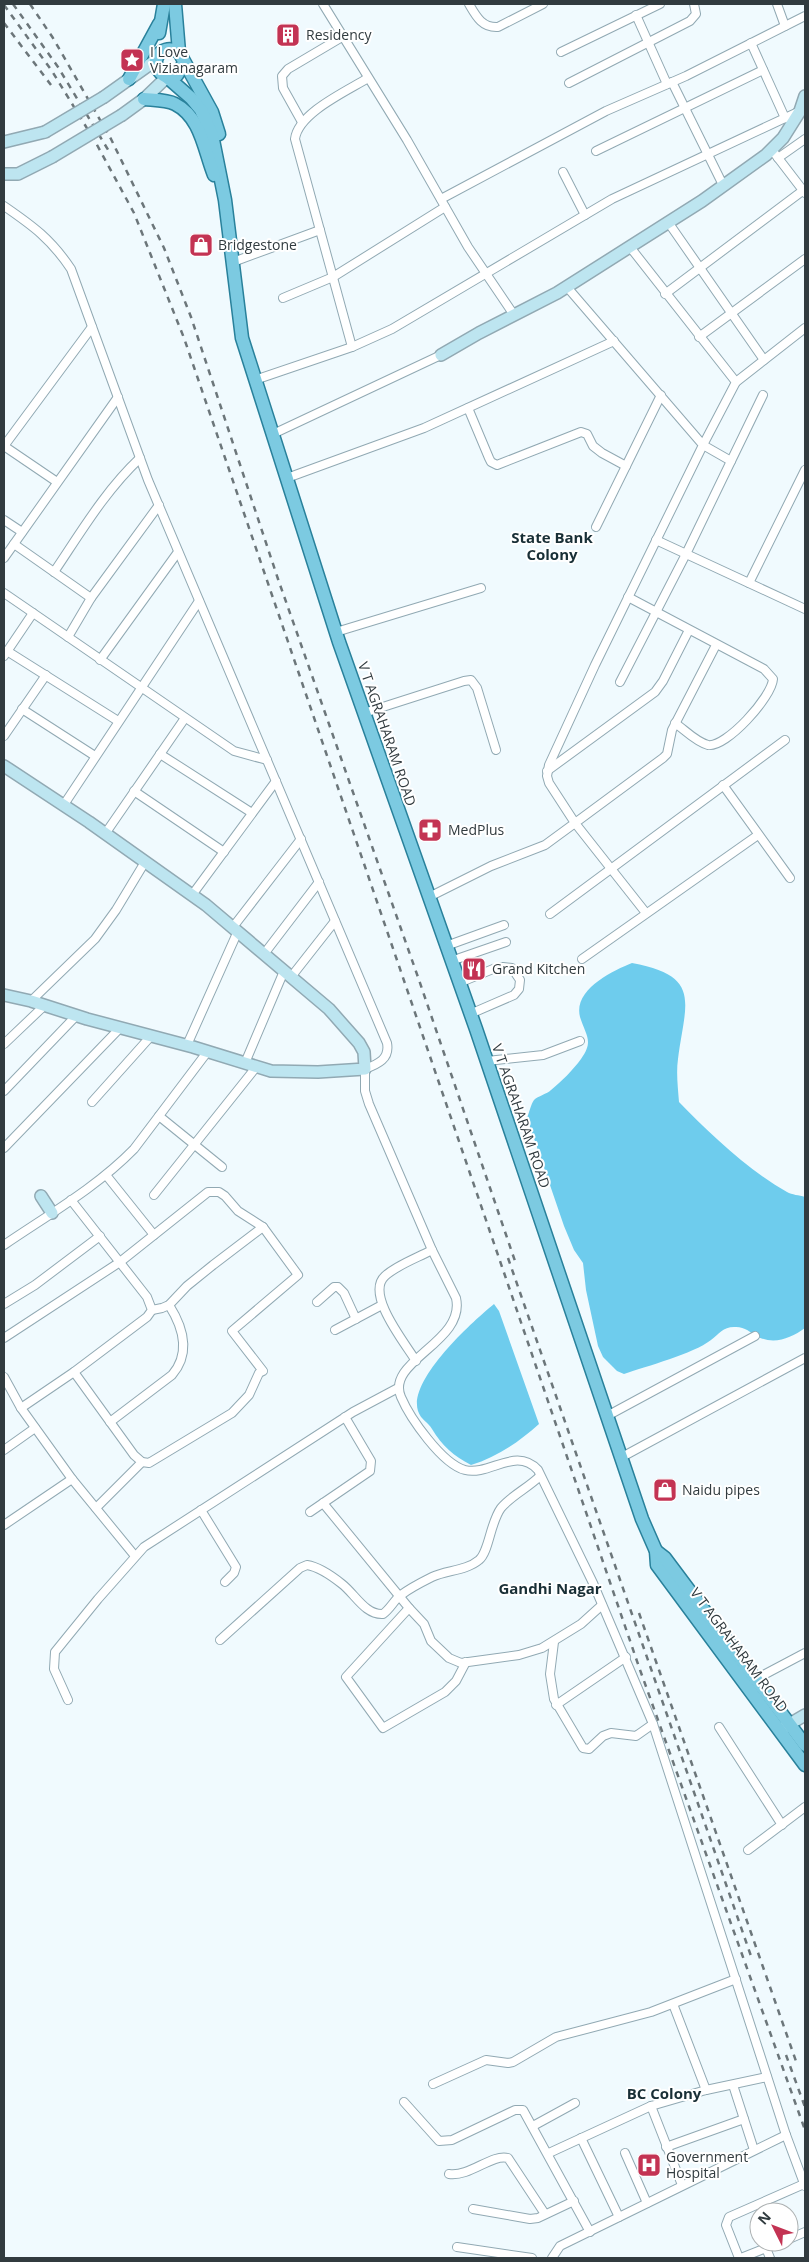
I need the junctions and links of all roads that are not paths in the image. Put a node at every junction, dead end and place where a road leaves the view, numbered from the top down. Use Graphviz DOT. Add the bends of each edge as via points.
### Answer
graph roads {
  1 [pos="164,4"];
  2 [pos="175,4"];
  3 [pos="323,4"];
  4 [pos="470,4"];
  5 [pos="543,4"];
  6 [pos="660,4"];
  7 [pos="694,4"];
  8 [pos="777,4"];
  9 [pos="636,15"];
  10 [pos="805,16"];
  11 [pos="159,24"];
  12 [pos="785,26"];
  13 [pos="342,37"];
  14 [pos="649,42"];
  15 [pos="751,43"];
  16 [pos="561,52"];
  17 [pos="158,56"];
  18 [pos="181,58"];
  19 [pos="763,70"];
  20 [pos="164,75"];
  21 [pos="368,78"];
  22 [pos="129,79"];
  23 [pos="569,83"];
  24 [pos="670,83"];
  25 [pos="805,96"];
  26 [pos="144,99"];
  27 [pos="684,107"];
  28 [pos="800,111"];
  29 [pos="785,118"];
  30 [pos="302,122"];
  31 [pos="805,139"];
  32 [pos="4,142"];
  33 [pos="596,151"];
  34 [pos="707,154"];
  35 [pos="775,154"];
  36 [pos="563,172"];
  37 [pos="4,174"];
  38 [pos="724,185"];
  39 [pos="805,191"];
  40 [pos="440,199"];
  41 [pos="225,200"];
  42 [pos="4,206"];
  43 [pos="445,207"];
  44 [pos="584,215"];
  45 [pos="668,222"];
  46 [pos="320,230"];
  47 [pos="630,247"];
  48 [pos="805,259"];
  49 [pos="233,262"];
  50 [pos="700,268"];
  51 [pos="485,273"];
  52 [pos="332,277"];
  53 [pos="567,287"];
  54 [pos="665,294"];
  55 [pos="283,298"];
  56 [pos="731,314"];
  57 [pos="514,315"];
  58 [pos="92,327"];
  59 [pos="805,328"];
  60 [pos="699,337"];
  61 [pos="614,341"];
  62 [pos="352,347"];
  63 [pos="441,355"];
  64 [pos="764,360"];
  65 [pos="255,380"];
  66 [pos="736,382"];
  67 [pos="661,395"];
  68 [pos="763,395"];
  69 [pos="118,397"];
  70 [pos="468,408"];
  71 [pos="273,434"];
  72 [pos="704,445"];
  73 [pos="4,446"];
  74 [pos="140,458"];
  75 [pos="732,461"];
  76 [pos="626,466"];
  77 [pos="805,470"];
  78 [pos="287,478"];
  79 [pos="57,482"];
  80 [pos="158,505"];
  81 [pos="4,520"];
  82 [pos="596,526"];
  83 [pos="22,532"];
  84 [pos="656,540"];
  85 [pos="14,544"];
  86 [pos="178,552"];
  87 [pos="686,554"];
  88 [pos="4,558"];
  89 [pos="54,572"];
  90 [pos="749,583"];
  91 [pos="482,588"];
  92 [pos="4,593"];
  93 [pos="628,597"];
  94 [pos="92,598"];
  95 [pos="199,601"];
  96 [pos="805,609"];
  97 [pos="656,612"];
  98 [pos="33,613"];
  99 [pos="689,630"];
  100 [pos="336,632"];
  101 [pos="68,637"];
  102 [pos="716,645"];
  103 [pos="6,654"];
  104 [pos="100,660"];
  105 [pos="46,675"];
  106 [pos="620,682"];
  107 [pos="140,688"];
  108 [pos="22,709"];
  109 [pos="364,713"];
  110 [pos="185,718"];
  111 [pos="118,722"];
  112 [pos="675,724"];
  113 [pos="4,736"];
  114 [pos="784,740"];
  115 [pos="496,750"];
  116 [pos="160,754"];
  117 [pos="96,756"];
  118 [pos="267,760"];
  119 [pos="4,766"];
  120 [pos="547,772"];
  121 [pos="276,781"];
  122 [pos="723,785"];
  123 [pos="134,791"];
  124 [pos="63,806"];
  125 [pos="252,813"];
  126 [pos="575,823"];
  127 [pos="105,834"];
  128 [pos="758,835"];
  129 [pos="300,839"];
  130 [pos="224,852"];
  131 [pos="145,862"];
  132 [pos="610,868"];
  133 [pos="790,878"];
  134 [pos="319,882"];
  135 [pos="192,895"];
  136 [pos="429,897"];
  137 [pos="646,913"];
  138 [pos="550,914"];
  139 [pos="336,921"];
  140 [pos="504,925"];
  141 [pos="235,929"];
  142 [pos="506,942"];
  143 [pos="446,946"];
  144 [pos="264,954"];
  145 [pos="582,959"];
  146 [pos="451,961"];
  147 [pos="287,974"];
  148 [pos="459,983"];
  149 [pos="4,995"];
  150 [pos="31,1001"];
  151 [pos="45,1005"];
  152 [pos="470,1014"];
  153 [pos="76,1016"];
  154 [pos="120,1028"];
  155 [pos="151,1036"];
  156 [pos="580,1041"];
  157 [pos="4,1044"];
  158 [pos="187,1046"];
  159 [pos="208,1052"];
  160 [pos="486,1062"];
  161 [pos="245,1063"];
  162 [pos="257,1066"];
  163 [pos="365,1068"];
  164 [pos="4,1091"];
  165 [pos="92,1102"];
  166 [pos="159,1116"];
  167 [pos="195,1146"];
  168 [pos="4,1148"];
  169 [pos="222,1168"];
  170 [pos="106,1175"];
  171 [pos="154,1195"];
  172 [pos="41,1196"];
  173 [pos="71,1200"];
  174 [pos="52,1213"];
  175 [pos="263,1227"];
  176 [pos="154,1235"];
  177 [pos="100,1236"];
  178 [pos="4,1245"];
  179 [pos="432,1250"];
  180 [pos="120,1262"];
  181 [pos="317,1302"];
  182 [pos="4,1304"];
  183 [pos="169,1305"];
  184 [pos="382,1305"];
  185 [pos="152,1310"];
  186 [pos="356,1319"];
  187 [pos="335,1330"];
  188 [pos="755,1336"];
  189 [pos="4,1338"];
  190 [pos="805,1358"];
  191 [pos="416,1361"];
  192 [pos="74,1372"];
  193 [pos="4,1377"];
  194 [pos="398,1388"];
  195 [pos="21,1408"];
  196 [pos="607,1416"];
  197 [pos="345,1417"];
  198 [pos="110,1422"];
  199 [pos="35,1428"];
  200 [pos="4,1450"];
  201 [pos="622,1457"];
  202 [pos="142,1462"];
  203 [pos="540,1476"];
  204 [pos="72,1479"];
  205 [pos="323,1503"];
  206 [pos="96,1508"];
  207 [pos="201,1510"];
  208 [pos="310,1512"];
  209 [pos="4,1524"];
  210 [pos="135,1556"];
  211 [pos="225,1582"];
  212 [pos="400,1596"];
  213 [pos="602,1605"];
  214 [pos="409,1608"];
  215 [pos="220,1640"];
  216 [pos="554,1642"];
  217 [pos="805,1652"];
  218 [pos="626,1657"];
  219 [pos="466,1662"];
  220 [pos="751,1682"];
  221 [pos="68,1700"];
  222 [pos="556,1705"];
  223 [pos="805,1715"];
  224 [pos="653,1724"];
  225 [pos="719,1727"];
  226 [pos="784,1727"];
  227 [pos="805,1745"];
  228 [pos="805,1765"];
  229 [pos="805,1807"];
  230 [pos="782,1826"];
  231 [pos="748,1850"];
  232 [pos="736,1979"];
  233 [pos="673,2004"];
  234 [pos="768,2077"];
  235 [pos="433,2084"];
  236 [pos="733,2085"];
  237 [pos="706,2090"];
  238 [pos="404,2102"];
  239 [pos="575,2103"];
  240 [pos="650,2106"];
  241 [pos="744,2119"];
  242 [pos="533,2126"];
  243 [pos="786,2135"];
  244 [pos="581,2138"];
  245 [pos="666,2148"];
  246 [pos="754,2150"];
  247 [pos="549,2153"];
  248 [pos="625,2153"];
  249 [pos="449,2174"];
  250 [pos="682,2185"];
  251 [pos="805,2185"];
  252 [pos="574,2201"];
  253 [pos="647,2203"];
  254 [pos="473,2210"];
  255 [pos="545,2214"];
  256 [pos="619,2217"];
  257 [pos="590,2232"];
  258 [pos="457,2247"];
  259 [pos="756,2252"];
  260 [pos="532,2258"];
  261 [pos="552,2258"];
  262 [pos="740,2258"];
  1 -- 11 [label="main road"];
  2 -- 18 [label="main road"];
  3 -- 13 [label="street"];
  4 -- 5 [label="street" via="479,20 491,27"];
  6 -- 9 [label="street"];
  7 -- 14 [label="street" via="696,14 690,21"];
  8 -- 12 [label="street"];
  9 -- 14 [label="street"];
  9 -- 16 [label="street"];
  10 -- 12 [label="street"];
  11 -- 17 [label="main road"];
  11 -- 22 [label="main road"];
  12 -- 15 [label="street"];
  13 -- 21 [label="street"];
  13 -- 30 [label="street" via="288,69 282,76 283,88"];
  14 -- 23 [label="street"];
  14 -- 24 [label="street"];
  15 -- 19 [label="street"];
  15 -- 24 [label="street"];
  17 -- 18 [label="main road" via="167,49"];
  17 -- 20 [label="main road" via="156,65"];
  17 -- 22 [label="street"];
  18 -- 20 [label="main road" via="177,75"];
  18 -- 41 [label="main road" via="212,112 224,152"];
  19 -- 27 [label="street"];
  19 -- 29 [label="street"];
  20 -- 26 [label="street"];
  20 -- 41 [label="main road" via="201,110 212,135"];
  21 -- 30 [label="street"];
  21 -- 40 [label="street"];
  22 -- 32 [label="street, bridge" via="45,132"];
  24 -- 27 [label="street"];
  24 -- 40 [label="street" via="606,112"];
  25 -- 28 [label="street"];
  26 -- 37 [label="street, bridge" via="52,157 18,174"];
  26 -- 41 [label="main road" via="175,104 192,118"];
  27 -- 33 [label="street"];
  27 -- 34 [label="street"];
  28 -- 29 [label="street"];
  28 -- 35 [label="street"];
  29 -- 34 [label="street"];
  30 -- 46 [label="street" via="295,134 295,145"];
  31 -- 35 [label="street"];
  34 -- 38 [label="street"];
  34 -- 44 [label="street"];
  35 -- 38 [label="street"];
  35 -- 39 [label="street"];
  36 -- 44 [label="street"];
  38 -- 45 [label="street"];
  39 -- 50 [label="street"];
  40 -- 43 [label="street"];
  41 -- 49 [label="main road, V T AGRAHARAM ROAD"];
  42 -- 58 [label="street" via="56,246 71,269"];
  43 -- 51 [label="street"];
  43 -- 52 [label="street"];
  44 -- 51 [label="street"];
  45 -- 47 [label="street"];
  45 -- 50 [label="street"];
  46 -- 49 [label="street"];
  46 -- 52 [label="street"];
  47 -- 53 [label="street"];
  47 -- 54 [label="street"];
  48 -- 56 [label="street"];
  49 -- 65 [label="main road, V T AGRAHARAM ROAD" via="242,338"];
  50 -- 54 [label="street"];
  50 -- 56 [label="street"];
  51 -- 57 [label="street"];
  51 -- 62 [label="street" via="392,329"];
  52 -- 55 [label="street"];
  52 -- 62 [label="street"];
  53 -- 57 [label="street"];
  53 -- 61 [label="street"];
  54 -- 60 [label="street"];
  56 -- 60 [label="street"];
  56 -- 64 [label="street"];
  57 -- 63 [label="street"];
  58 -- 69 [label="street"];
  58 -- 73 [label="street"];
  59 -- 64 [label="street"];
  60 -- 66 [label="street"];
  61 -- 67 [label="street"];
  61 -- 70 [label="street"];
  62 -- 65 [label="street"];
  63 -- 71 [label="street"];
  64 -- 66 [label="street"];
  65 -- 71 [label="main road, V T AGRAHARAM ROAD"];
  66 -- 72 [label="street"];
  67 -- 72 [label="street"];
  67 -- 76 [label="street"];
  68 -- 75 [label="street"];
  69 -- 74 [label="street"];
  69 -- 79 [label="street"];
  70 -- 76 [label="street" via="491,462 497,465 581,432 587,434 593,446 602,453"];
  70 -- 78 [label="street" via="424,428"];
  71 -- 78 [label="main road, V T AGRAHARAM ROAD"];
  72 -- 75 [label="street"];
  72 -- 84 [label="street"];
  73 -- 79 [label="street"];
  74 -- 80 [label="street"];
  74 -- 89 [label="street" via="118,479"];
  75 -- 87 [label="street"];
  76 -- 82 [label="street"];
  77 -- 90 [label="street"];
  78 -- 100 [label="main road, V T AGRAHARAM ROAD"];
  79 -- 83 [label="street"];
  80 -- 86 [label="street"];
  80 -- 94 [label="street"];
  81 -- 83 [label="street"];
  83 -- 85 [label="street"];
  84 -- 87 [label="street"];
  84 -- 93 [label="street"];
  85 -- 88 [label="street"];
  85 -- 89 [label="street"];
  86 -- 95 [label="street"];
  86 -- 104 [label="street"];
  87 -- 90 [label="street"];
  87 -- 97 [label="street"];
  89 -- 94 [label="street"];
  90 -- 96 [label="street"];
  91 -- 100 [label="street"];
  92 -- 98 [label="street"];
  93 -- 97 [label="street"];
  93 -- 120 [label="street"];
  94 -- 101 [label="street"];
  95 -- 107 [label="street"];
  95 -- 118 [label="street"];
  97 -- 99 [label="street"];
  97 -- 106 [label="street"];
  98 -- 101 [label="street"];
  98 -- 103 [label="street"];
  99 -- 102 [label="street"];
  99 -- 120 [label="street" via="655,692"];
  100 -- 109 [label="main road, V T AGRAHARAM ROAD"];
  101 -- 104 [label="street"];
  102 -- 112 [label="street"];
  102 -- 112 [label="street" via="768,672 773,679 768,694 733,732 715,744 700,742"];
  103 -- 105 [label="street"];
  104 -- 107 [label="street"];
  105 -- 108 [label="street"];
  105 -- 111 [label="street"];
  107 -- 110 [label="street"];
  107 -- 111 [label="street"];
  108 -- 113 [label="street"];
  108 -- 117 [label="street"];
  109 -- 115 [label="street" via="471,680 477,688"];
  109 -- 136 [label="main road, V T AGRAHARAM ROAD"];
  110 -- 116 [label="street"];
  110 -- 118 [label="street" via="234,751"];
  111 -- 117 [label="street"];
  112 -- 126 [label="street" via="663,758"];
  114 -- 122 [label="street"];
  116 -- 123 [label="street"];
  116 -- 125 [label="street"];
  117 -- 124 [label="street"];
  118 -- 121 [label="street"];
  119 -- 124 [label="street"];
  120 -- 126 [label="street" via="549,783"];
  121 -- 125 [label="street"];
  121 -- 129 [label="street"];
  122 -- 128 [label="street"];
  122 -- 132 [label="street"];
  123 -- 127 [label="street"];
  123 -- 130 [label="street"];
  124 -- 127 [label="street"];
  125 -- 130 [label="street"];
  126 -- 132 [label="street"];
  126 -- 136 [label="street" via="544,845"];
  127 -- 131 [label="street"];
  128 -- 133 [label="street"];
  128 -- 137 [label="street"];
  129 -- 134 [label="street"];
  129 -- 141 [label="street"];
  130 -- 135 [label="street"];
  131 -- 135 [label="street"];
  131 -- 150 [label="street" via="96,939"];
  132 -- 137 [label="street"];
  132 -- 138 [label="street"];
  134 -- 139 [label="street"];
  134 -- 144 [label="street"];
  135 -- 141 [label="street"];
  136 -- 143 [label="main road, V T AGRAHARAM ROAD"];
  137 -- 145 [label="street"];
  139 -- 147 [label="street"];
  139 -- 163 [label="street" via="387,1043 387,1052 380,1064"];
  140 -- 143 [label="street"];
  141 -- 144 [label="street"];
  141 -- 158 [label="street"];
  142 -- 146 [label="street"];
  143 -- 146 [label="main road, V T AGRAHARAM ROAD"];
  144 -- 147 [label="street"];
  146 -- 148 [label="main road, V T AGRAHARAM ROAD"];
  147 -- 161 [label="street"];
  147 -- 163 [label="street" via="329,1009 359,1043 364,1052"];
  148 -- 152 [label="main road, V T AGRAHARAM ROAD"];
  148 -- 152 [label="street" via="503,967 512,968 520,980 520,989 514,995"];
  149 -- 150 [label="street"];
  150 -- 151 [label="street"];
  151 -- 153 [label="street"];
  151 -- 157 [label="street"];
  152 -- 160 [label="main road, V T AGRAHARAM ROAD"];
  153 -- 154 [label="street"];
  153 -- 164 [label="street"];
  154 -- 155 [label="street"];
  154 -- 168 [label="street"];
  155 -- 158 [label="street"];
  155 -- 165 [label="street"];
  156 -- 160 [label="street" via="543,1055"];
  158 -- 159 [label="street"];
  159 -- 161 [label="street"];
  159 -- 166 [label="street"];
  160 -- 196 [label="main road, V T AGRAHARAM ROAD"];
  161 -- 162 [label="street"];
  162 -- 163 [label="street" via="271,1071 318,1072"];
  162 -- 167 [label="street"];
  163 -- 179 [label="street" via="365,1091 369,1104"];
  166 -- 167 [label="street"];
  166 -- 170 [label="street" via="134,1149"];
  167 -- 169 [label="street"];
  167 -- 171 [label="street"];
  170 -- 173 [label="street"];
  170 -- 176 [label="street"];
  172 -- 174 [label="street"];
  173 -- 174 [label="street"];
  173 -- 177 [label="street"];
  174 -- 178 [label="street"];
  175 -- 176 [label="street" via="238,1211 225,1196 213,1192 204,1194"];
  175 -- 183 [label="street" via="207,1270"];
  175 -- 202 [label="street" via="298,1275 232,1331 263,1371 249,1395 232,1413 149,1463"];
  176 -- 180 [label="street"];
  177 -- 180 [label="street"];
  177 -- 182 [label="street"];
  179 -- 184 [label="street" via="384,1277 378,1287"];
  179 -- 191 [label="street" via="456,1298 458,1310 446,1331"];
  180 -- 185 [label="street" via="147,1297"];
  180 -- 189 [label="street"];
  181 -- 186 [label="street" via="334,1287 340,1288"];
  183 -- 185 [label="street"];
  183 -- 198 [label="street" via="181,1328 183,1358 180,1366"];
  184 -- 186 [label="street"];
  184 -- 191 [label="street"];
  185 -- 192 [label="street"];
  186 -- 187 [label="street"];
  188 -- 196 [label="street"];
  190 -- 201 [label="street"];
  191 -- 194 [label="street" via="405,1371"];
  192 -- 195 [label="street"];
  192 -- 198 [label="street"];
  193 -- 195 [label="street"];
  194 -- 197 [label="street"];
  194 -- 203 [label="street" via="430,1443 451,1462 465,1470 479,1470 515,1460 524,1461 534,1465"];
  195 -- 199 [label="street"];
  196 -- 201 [label="main road, V T AGRAHARAM ROAD"];
  197 -- 205 [label="street" via="372,1467 367,1475"];
  197 -- 207 [label="street"];
  198 -- 202 [label="street"];
  199 -- 200 [label="street"];
  199 -- 204 [label="street"];
  201 -- 220 [label="main road, V T AGRAHARAM ROAD" via="642,1520 656,1551 665,1558"];
  202 -- 206 [label="street"];
  203 -- 212 [label="street" via="502,1508 480,1559 463,1568 434,1576"];
  203 -- 213 [label="street"];
  204 -- 206 [label="street"];
  204 -- 209 [label="street"];
  205 -- 208 [label="street"];
  205 -- 212 [label="street"];
  206 -- 210 [label="street"];
  207 -- 210 [label="street"];
  207 -- 211 [label="street" via="236,1567"];
  210 -- 221 [label="street" via="56,1652 54,1670"];
  212 -- 214 [label="street"];
  212 -- 215 [label="street" via="390,1609 378,1614 370,1611 343,1584 324,1571 307,1565"];
  213 -- 216 [label="street"];
  213 -- 218 [label="street"];
  214 -- 219 [label="street" via="424,1624 430,1641 454,1662"];
  214 -- 219 [label="street" via="346,1677 383,1728 445,1692 456,1681"];
  216 -- 219 [label="street" via="532,1652"];
  216 -- 222 [label="street" via="550,1674"];
  217 -- 220 [label="street"];
  218 -- 222 [label="street"];
  218 -- 224 [label="street"];
  220 -- 226 [label="main road, V T AGRAHARAM ROAD"];
  222 -- 224 [label="street" via="586,1749 611,1733 636,1736"];
  223 -- 226 [label="street"];
  224 -- 232 [label="street"];
  225 -- 230 [label="street"];
  226 -- 227 [label="main road, V T AGRAHARAM ROAD"];
  226 -- 228 [label="main road, V T AGRAHARAM ROAD"];
  229 -- 230 [label="street"];
  230 -- 231 [label="street"];
  232 -- 233 [label="street"];
  232 -- 234 [label="street"];
  233 -- 235 [label="street" via="612,2024 563,2034 512,2062 480,2062"];
  233 -- 237 [label="street"];
  234 -- 236 [label="street"];
  234 -- 243 [label="street"];
  236 -- 237 [label="street"];
  236 -- 241 [label="street"];
  237 -- 240 [label="street"];
  238 -- 242 [label="street" via="439,2141 452,2140 520,2109"];
  239 -- 242 [label="street"];
  240 -- 244 [label="street"];
  240 -- 245 [label="street"];
  241 -- 245 [label="street"];
  241 -- 246 [label="street"];
  242 -- 247 [label="street"];
  243 -- 246 [label="street"];
  243 -- 251 [label="street"];
  244 -- 247 [label="street"];
  244 -- 256 [label="street"];
  245 -- 250 [label="street"];
  246 -- 250 [label="street"];
  247 -- 252 [label="street"];
  248 -- 253 [label="street"];
  249 -- 255 [label="street" via="457,2175 500,2158 508,2158"];
  250 -- 253 [label="street"];
  251 -- 262 [label="street" via="728,2217 726,2225"];
  252 -- 255 [label="street"];
  252 -- 257 [label="street"];
  253 -- 256 [label="street"];
  254 -- 255 [label="street" via="530,2219"];
  256 -- 257 [label="street"];
  257 -- 261 [label="street" via="560,2246"];
  258 -- 260 [label="street"];
  259 -- 262 [label="street"];
}
